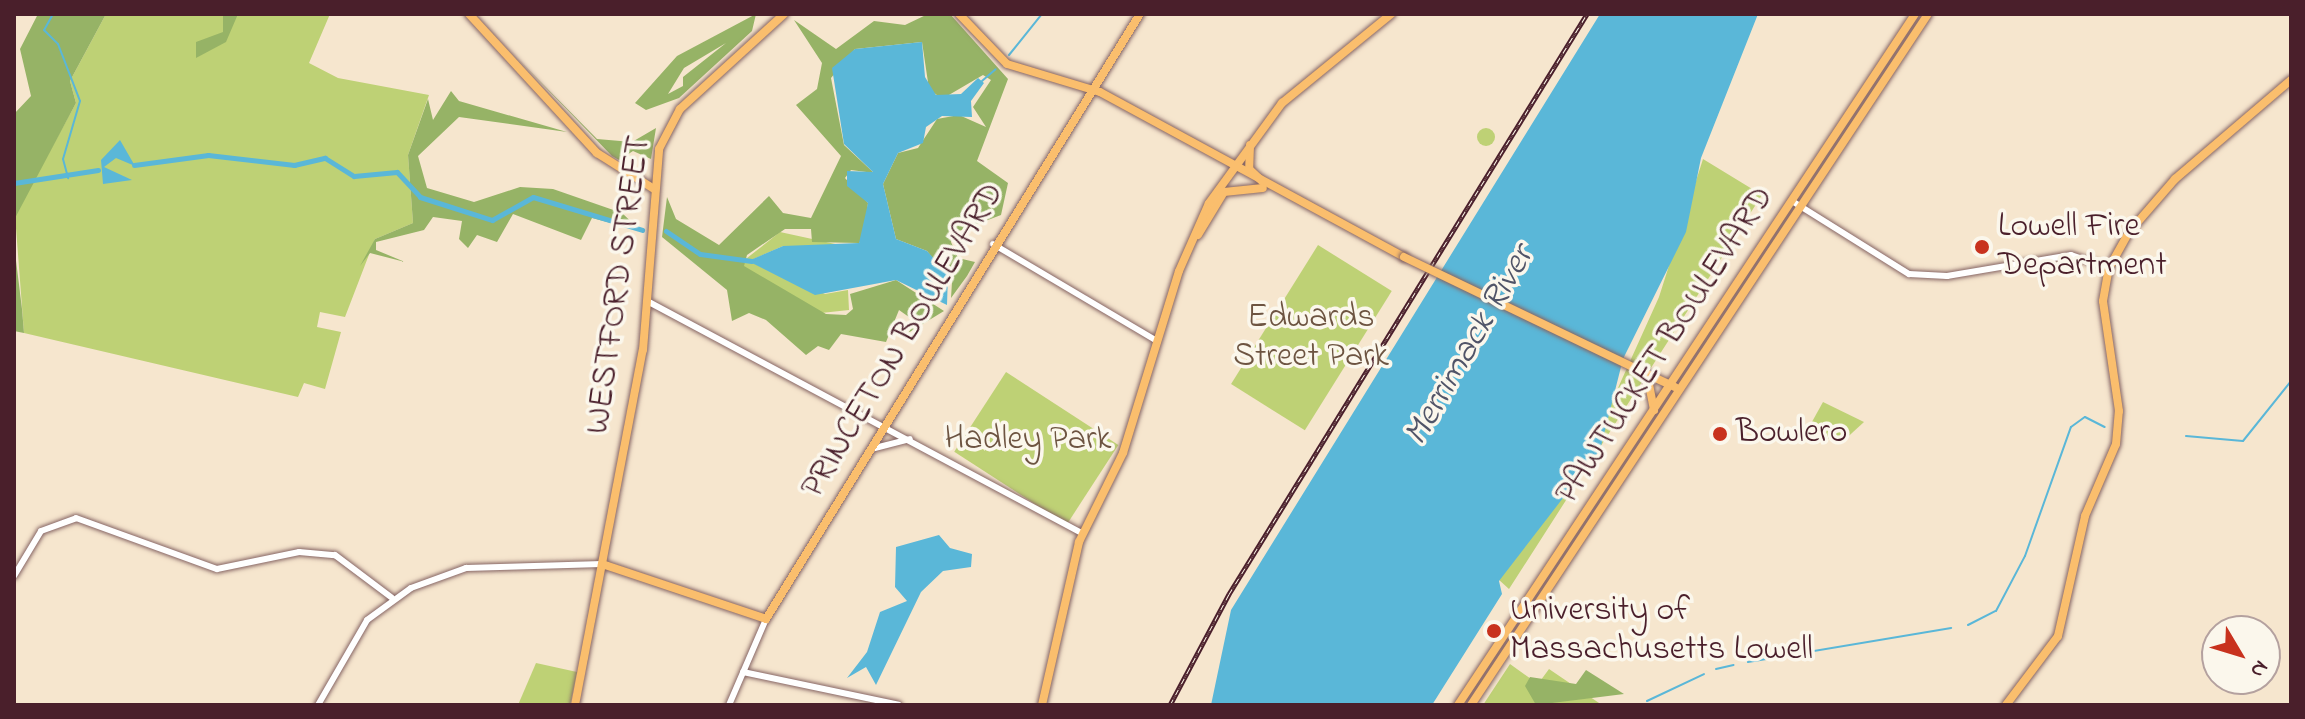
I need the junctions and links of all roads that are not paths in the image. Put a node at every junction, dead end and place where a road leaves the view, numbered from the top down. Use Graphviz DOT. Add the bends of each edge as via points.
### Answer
graph roads {
  1 [pos="469,14"];
  2 [pos="784,14"];
  3 [pos="959,14"];
  4 [pos="1140,14"];
  5 [pos="1391,14"];
  6 [pos="1915,14"];
  7 [pos="1928,14"];
  8 [pos="2291,80"];
  9 [pos="1089,87"];
  10 [pos="1253,140"];
  11 [pos="1232,167"];
  12 [pos="1268,188"];
  13 [pos="654,189"];
  14 [pos="1792,201"];
  15 [pos="1801,207"];
  16 [pos="1191,241"];
  17 [pos="993,244"];
  18 [pos="2109,268"];
  19 [pos="647,301"];
  20 [pos="1157,341"];
  21 [pos="1643,372"];
  22 [pos="1672,386"];
  23 [pos="1682,390"];
  24 [pos="884,424"];
  25 [pos="1647,424"];
  26 [pos="911,439"];
  27 [pos="868,451"];
  28 [pos="1083,534"];
  29 [pos="602,564"];
  30 [pos="14,576"];
  31 [pos="392,598"];
  32 [pos="766,619"];
  33 [pos="743,672"];
  34 [pos="318,705"];
  35 [pos="575,705"];
  36 [pos="729,705"];
  37 [pos="899,705"];
  38 [pos="1042,705"];
  39 [pos="1458,705"];
  40 [pos="1471,705"];
  41 [pos="2006,705"];
  1 -- 13 [label="main road" via="597,153"];
  2 -- 13 [label="main road, WESTFORD STREET" via="672,119"];
  3 -- 9 [label="main road" via="1007,64"];
  4 -- 9 [label="main road, PRINCETON BOULEVARD"];
  5 -- 10 [label="main road" via="1282,103"];
  6 -- 14 [label="main road, PAWTUCKET BOULEVARD"];
  7 -- 15 [label="main road, PAWTUCKET BOULEVARD"];
  8 -- 18 [label="main road" via="2175,179 2129,232"];
  9 -- 11 [label="main road"];
  9 -- 17 [label="main road, PRINCETON BOULEVARD"];
  10 -- 11 [label="main road"];
  10 -- 12 [label="main road" via="1249,169"];
  11 -- 12 [label="main road"];
  11 -- 16 [label="main road"];
  12 -- 16 [label="main road" via="1224,192"];
  12 -- 21 [label="main road, bridge"];
  13 -- 19 [label="main road, WESTFORD STREET"];
  14 -- 15 [label="street"];
  14 -- 22 [label="main road, PAWTUCKET BOULEVARD"];
  15 -- 18 [label="street" via="1909,274 1947,276 2071,255"];
  15 -- 23 [label="main road, PAWTUCKET BOULEVARD"];
  16 -- 20 [label="main road"];
  17 -- 20 [label="street"];
  17 -- 24 [label="main road, PRINCETON BOULEVARD"];
  18 -- 41 [label="main road" via="2103,301 2119,411 2116,444 2085,516 2058,636"];
  19 -- 24 [label="street"];
  19 -- 29 [label="main road, WESTFORD STREET"];
  20 -- 28 [label="main road" via="1123,453"];
  21 -- 22 [label="main road"];
  21 -- 25 [label="main road" via="1656,402"];
  22 -- 23 [label="main road"];
  22 -- 25 [label="main road, PAWTUCKET BOULEVARD"];
  23 -- 40 [label="main road, PAWTUCKET BOULEVARD"];
  24 -- 26 [label="street"];
  24 -- 27 [label="main road, PRINCETON BOULEVARD"];
  25 -- 39 [label="main road, PAWTUCKET BOULEVARD"];
  26 -- 27 [label="street"];
  26 -- 28 [label="street"];
  27 -- 32 [label="main road, PRINCETON BOULEVARD"];
  28 -- 38 [label="main road"];
  29 -- 31 [label="street" via="466,568"];
  29 -- 32 [label="main road"];
  29 -- 35 [label="main road, WESTFORD STREET"];
  30 -- 31 [label="street" via="41,531 76,518 217,569 299,552 335,555"];
  31 -- 34 [label="street" via="359,631"];
  32 -- 33 [label="street, PRINCETON BOULEVARD"];
  33 -- 36 [label="street, PRINCETON BOULEVARD"];
  33 -- 37 [label="street"];
}
